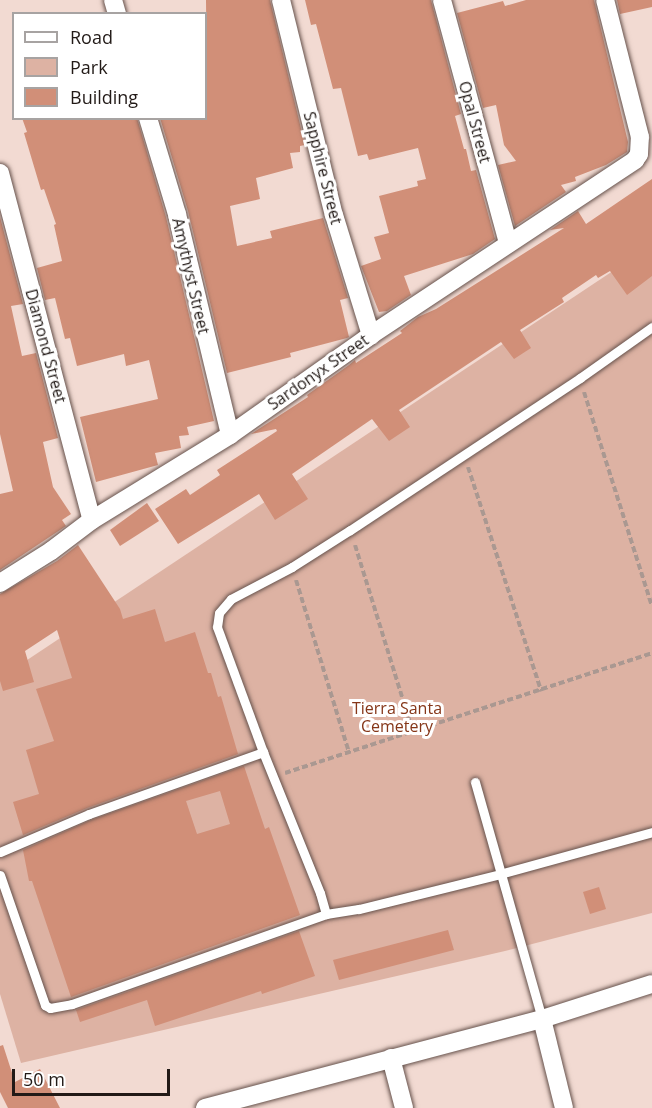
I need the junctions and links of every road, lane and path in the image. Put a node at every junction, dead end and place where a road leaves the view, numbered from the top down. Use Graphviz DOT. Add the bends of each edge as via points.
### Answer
graph roads {
  1 [pos="281,0"];
  2 [pos="442,0"];
  3 [pos="605,0"];
  4 [pos="149,120"];
  5 [pos="0,172"];
  6 [pos="508,243"];
  7 [pos="652,327"];
  8 [pos="371,335"];
  9 [pos="580,378"];
  10 [pos="230,435"];
  11 [pos="464,453"];
  12 [pos="92,520"];
  13 [pos="350,530"];
  14 [pos="292,567"];
  15 [pos="0,582"];
  16 [pos="652,606"];
  17 [pos="652,652"];
  18 [pos="541,691"];
  19 [pos="413,732"];
  20 [pos="263,752"];
  21 [pos="349,752"];
  22 [pos="273,777"];
  23 [pos="475,782"];
  24 [pos="652,832"];
  25 [pos="0,852"];
  26 [pos="500,874"];
  27 [pos="0,875"];
  28 [pos="326,914"];
  29 [pos="652,984"];
  30 [pos="542,1019"];
  31 [pos="391,1058"];
  32 [pos="239,1103"];
  33 [pos="205,1108"];
  34 [pos="404,1108"];
  35 [pos="564,1108"];
  1 -- 8 [label="street, Sapphire Street" via="334,215"];
  2 -- 6 [label="street, Opal Street"];
  3 -- 6 [label="street, Sardonyx Street" via="640,137 639,154"];
  4 -- 10 [label="street, Amythyst Street" via="177,214"];
  5 -- 12 [label="street, Diamond Street"];
  6 -- 8 [label="street, Sardonyx Street"];
  7 -- 9 [label="lane"];
  8 -- 10 [label="street, Sardonyx Street"];
  9 -- 11 [label="lane"];
  9 -- 16 [label="path"];
  10 -- 12 [label="street, Sardonyx Street"];
  11 -- 13 [label="lane"];
  11 -- 18 [label="path"];
  12 -- 15 [label="street, Sardonyx Street"];
  13 -- 14 [label="lane"];
  13 -- 19 [label="path"];
  14 -- 20 [label="lane" via="224,604 219,613 217,627"];
  14 -- 21 [label="path"];
  17 -- 18 [label="path"];
  18 -- 19 [label="path"];
  19 -- 21 [label="path"];
  20 -- 22 [label="lane"];
  20 -- 25 [label="lane" via="88,814"];
  21 -- 22 [label="path"];
  22 -- 28 [label="lane"];
  23 -- 26 [label="lane"];
  24 -- 26 [label="lane"];
  26 -- 28 [label="lane"];
  26 -- 30 [label="lane"];
  27 -- 28 [label="lane" via="45,1005 50,1008 72,1004"];
  29 -- 30 [label="street"];
  30 -- 31 [label="street"];
  30 -- 35 [label="street"];
  31 -- 32 [label="street"];
  31 -- 34 [label="street"];
  32 -- 33 [label="street"];
}
